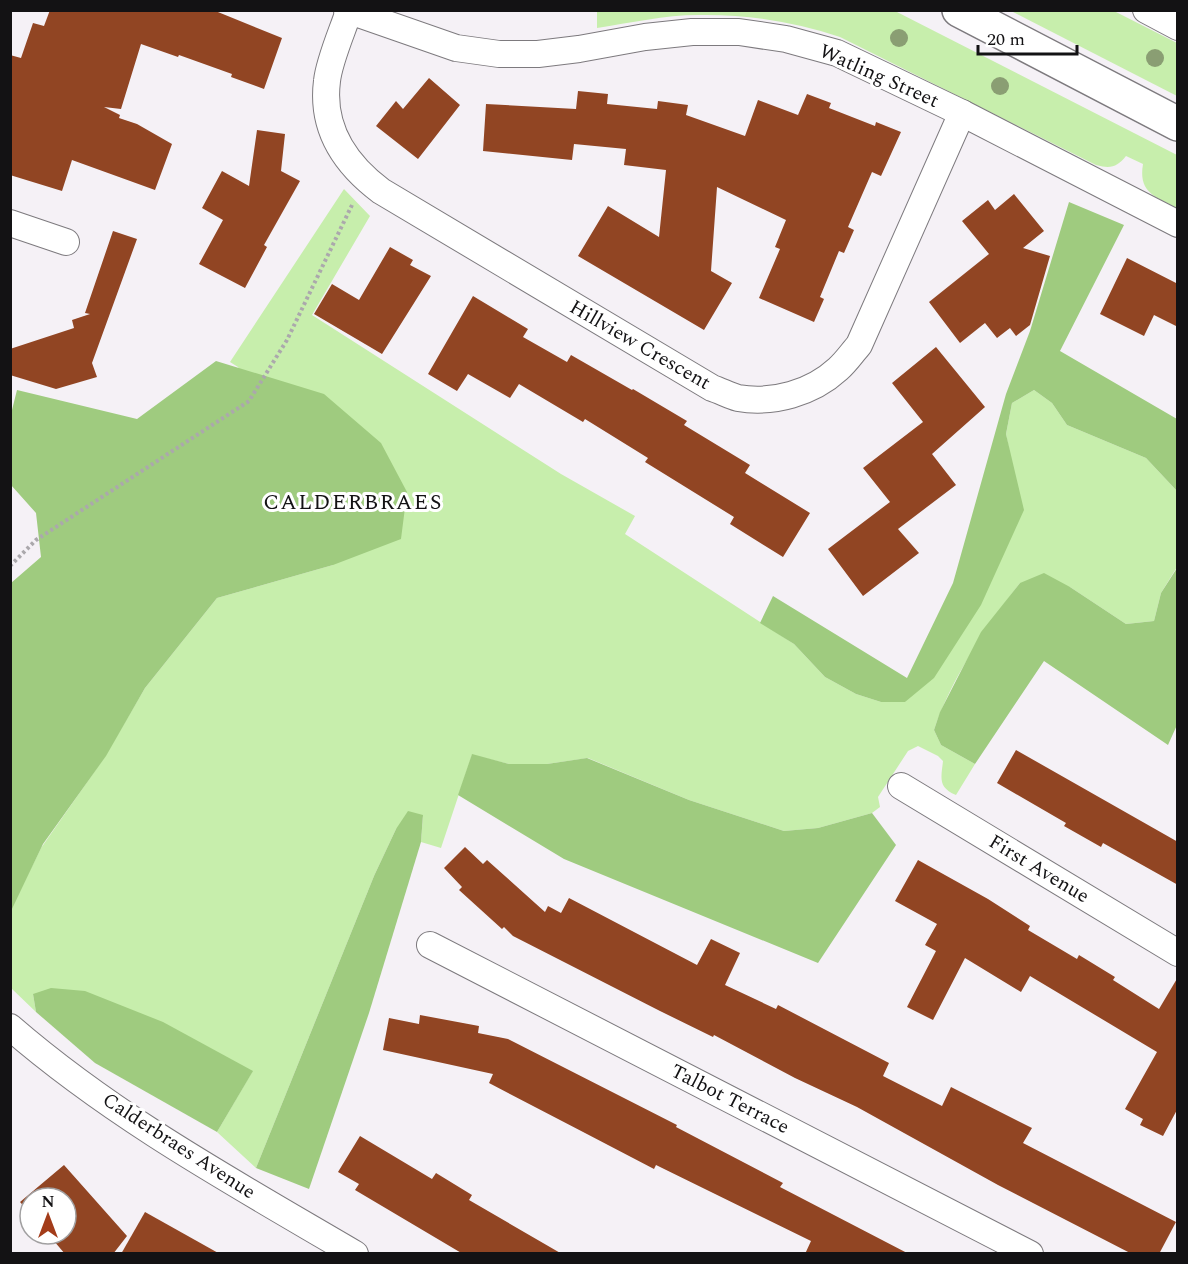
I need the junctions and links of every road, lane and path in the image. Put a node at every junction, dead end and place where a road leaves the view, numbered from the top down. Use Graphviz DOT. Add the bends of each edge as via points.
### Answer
graph roads {
  1 [pos="959,10"];
  2 [pos="1146,10"];
  3 [pos="348,11"];
  4 [pos="1178,27"];
  5 [pos="962,113"];
  6 [pos="1178,124"];
  7 [pos="365,179"];
  8 [pos="10,223"];
  9 [pos="1178,224"];
  10 [pos="66,242"];
  11 [pos="10,566"];
  12 [pos="901,786"];
  13 [pos="430,945"];
  14 [pos="1178,952"];
  15 [pos="10,1027"];
  16 [pos="355,1254"];
  17 [pos="1030,1254"];
  1 -- 6 [label="main road"];
  2 -- 4 [label="street"];
  3 -- 5 [label="street, Watling Street" via="456,48 499,54 538,54 692,32 739,32 777,38 837,53"];
  3 -- 7 [label="street, Hillview Crescent" via="327,79 326,106 339,147"];
  5 -- 7 [label="street, Hillview Crescent" via="859,345 817,385 764,400 737,397 712,388"];
  5 -- 9 [label="street, Watling Street"];
  7 -- 11 [label="path" via="287,340 249,401 36,540"];
  8 -- 10 [label="street"];
  12 -- 14 [label="street, First Avenue"];
  13 -- 17 [label="street, Talbot Terrace"];
  15 -- 16 [label="street, Calderbraes Avenue" via="131,1120"];
}
